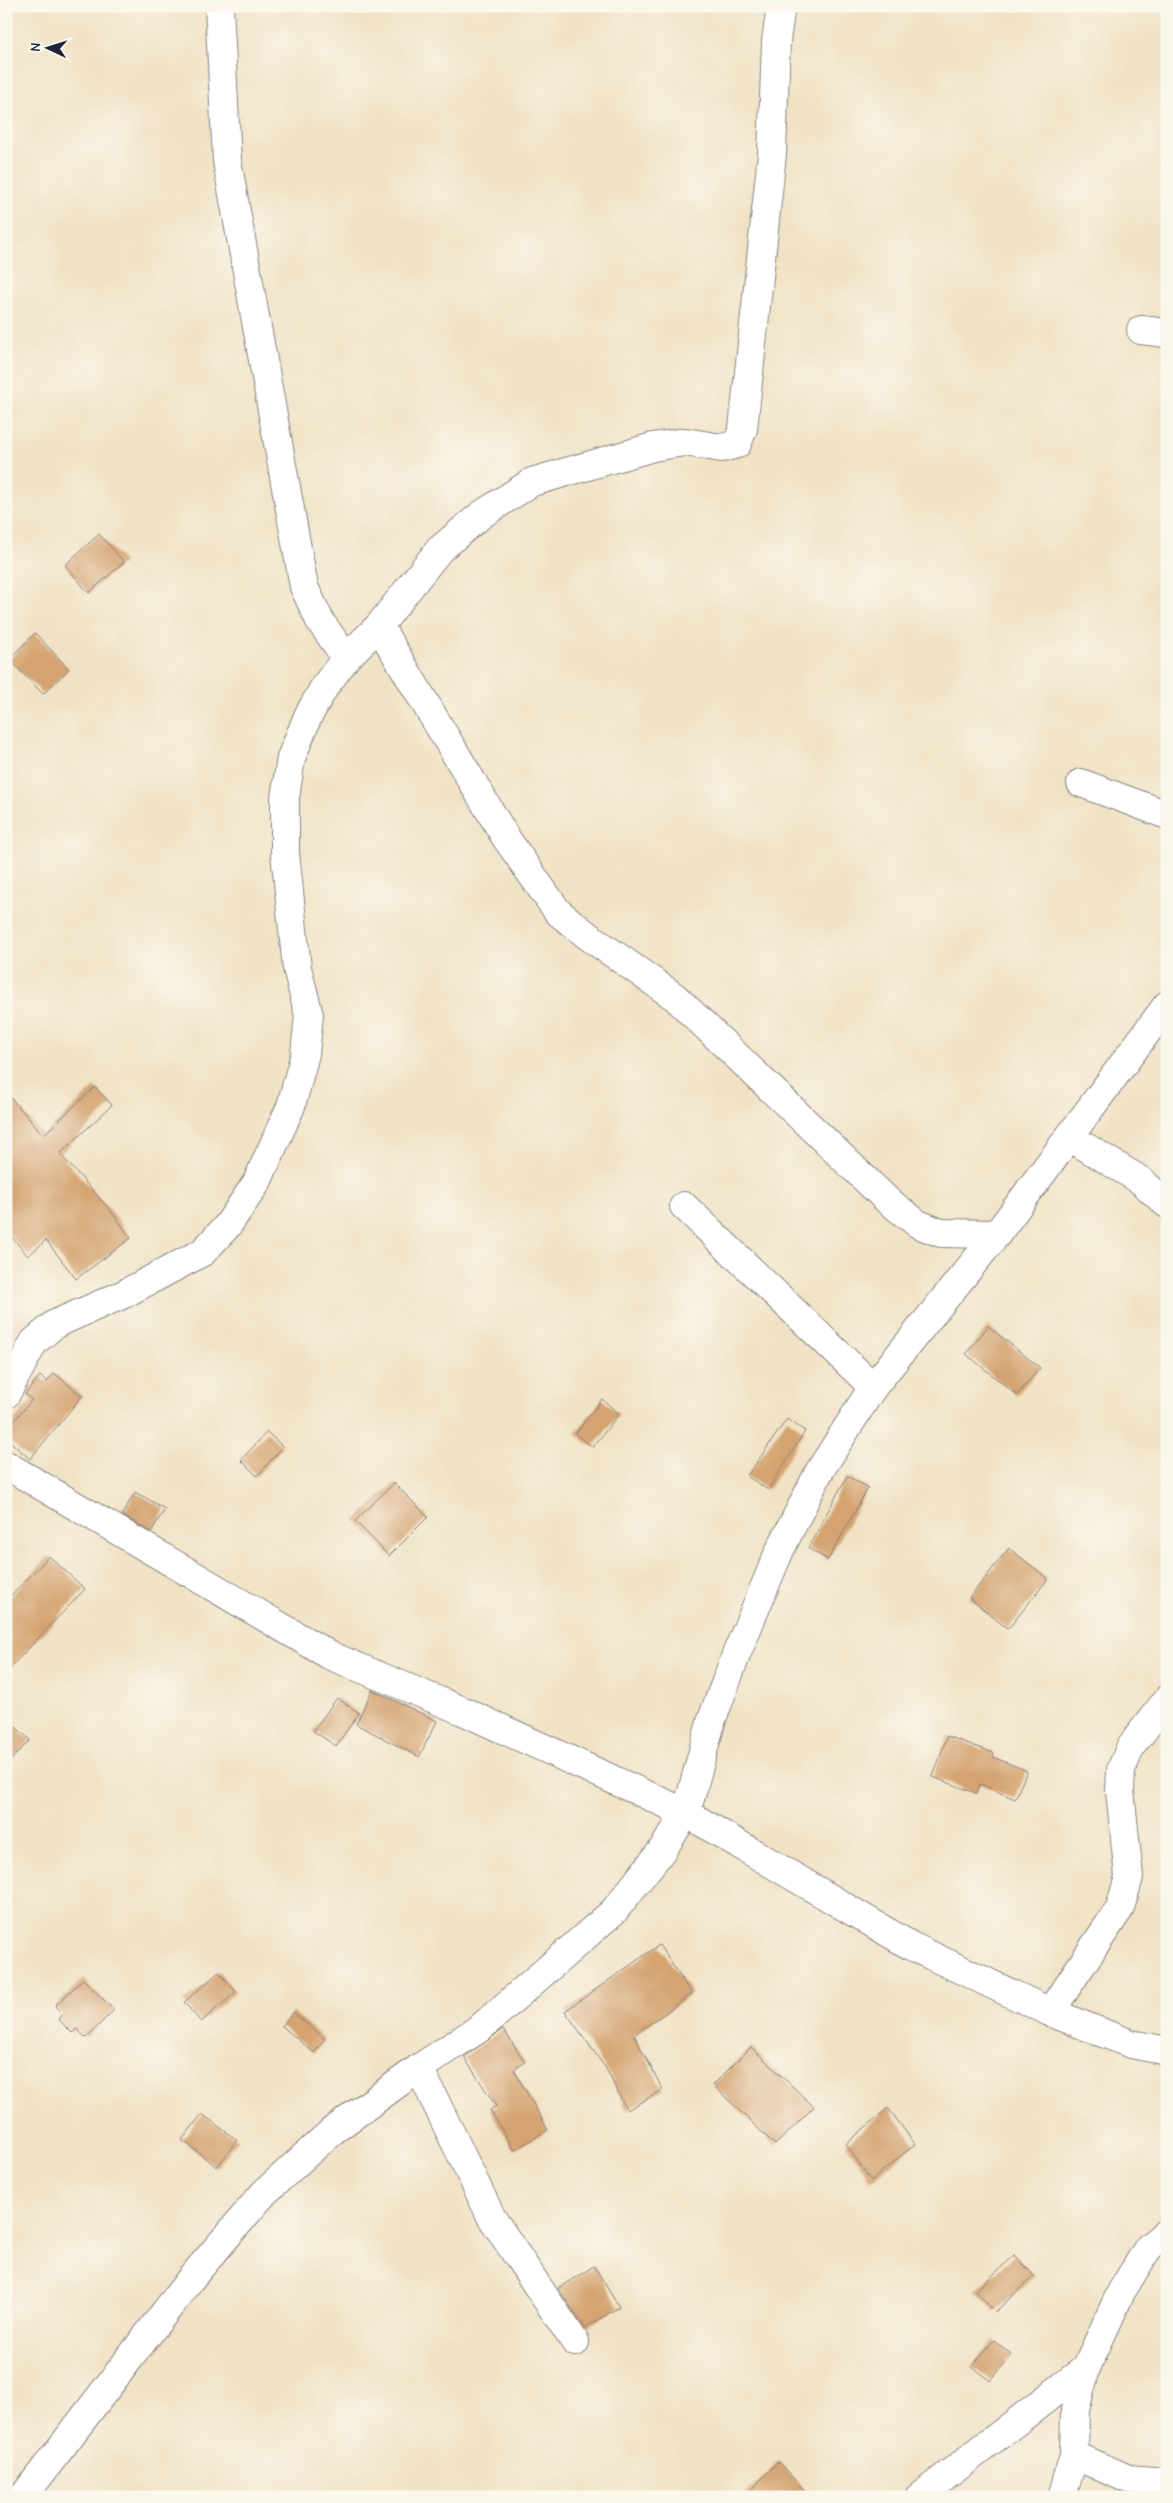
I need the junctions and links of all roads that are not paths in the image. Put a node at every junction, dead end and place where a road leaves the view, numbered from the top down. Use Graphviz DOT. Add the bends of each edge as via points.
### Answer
graph roads {
  1 [pos="218,6"];
  2 [pos="781,6"];
  3 [pos="379,626"];
  4 [pos="346,658"];
  5 [pos="1080,783"];
  6 [pos="1167,815"];
  7 [pos="1167,1005"];
  8 [pos="1069,1137"];
  9 [pos="1167,1204"];
  10 [pos="684,1206"];
  11 [pos="997,1234"];
  12 [pos="873,1387"];
  13 [pos="6,1394"];
  14 [pos="6,1465"];
  15 [pos="1167,1700"];
  16 [pos="686,1813"];
  17 [pos="1050,2012"];
  18 [pos="1167,2051"];
  19 [pos="419,2068"];
  20 [pos="1167,2232"];
  21 [pos="575,2342"];
  22 [pos="1086,2368"];
  23 [pos="1074,2455"];
  24 [pos="1167,2482"];
  25 [pos="23,2497"];
  26 [pos="920,2497"];
  27 [pos="1062,2497"];
  1 -- 4 [label="street" via="228,161 304,587 320,622"];
  2 -- 3 [label="street" via="776,41 772,154 743,429 737,444 722,448 685,442 653,447 532,482 480,515 439,550"];
  3 -- 4 [label="street"];
  3 -- 11 [label="street" via="506,838 558,912 675,997 886,1200 918,1224 941,1233"];
  4 -- 13 [label="street" via="317,701 291,758 285,798 285,853 296,968 309,1015 305,1054 291,1106 257,1182 228,1225 203,1252 124,1294 55,1324 34,1342"];
  5 -- 6 [label="street"];
  7 -- 8 [label="street"];
  8 -- 9 [label="street" via="1140,1180"];
  8 -- 11 [label="street"];
  10 -- 12 [label="street"];
  11 -- 12 [label="street"];
  12 -- 16 [label="street" via="819,1472 779,1552 712,1719"];
  14 -- 16 [label="street" via="329,1656 463,1711"];
  15 -- 17 [label="street" via="1132,1746 1121,1770 1120,1791 1129,1876 1120,1908"];
  16 -- 17 [label="street" via="911,1946"];
  16 -- 19 [label="street" via="663,1849 614,1911 480,2028"];
  17 -- 18 [label="street" via="1131,2044"];
  19 -- 21 [label="street" via="492,2218"];
  19 -- 25 [label="street" via="331,2132 264,2193 192,2277"];
  20 -- 22 [label="street" via="1148,2248 1121,2292"];
  22 -- 23 [label="street" via="1075,2410"];
  22 -- 26 [label="street"];
  23 -- 24 [label="street" via="1128,2479"];
  23 -- 27 [label="street"];
}
